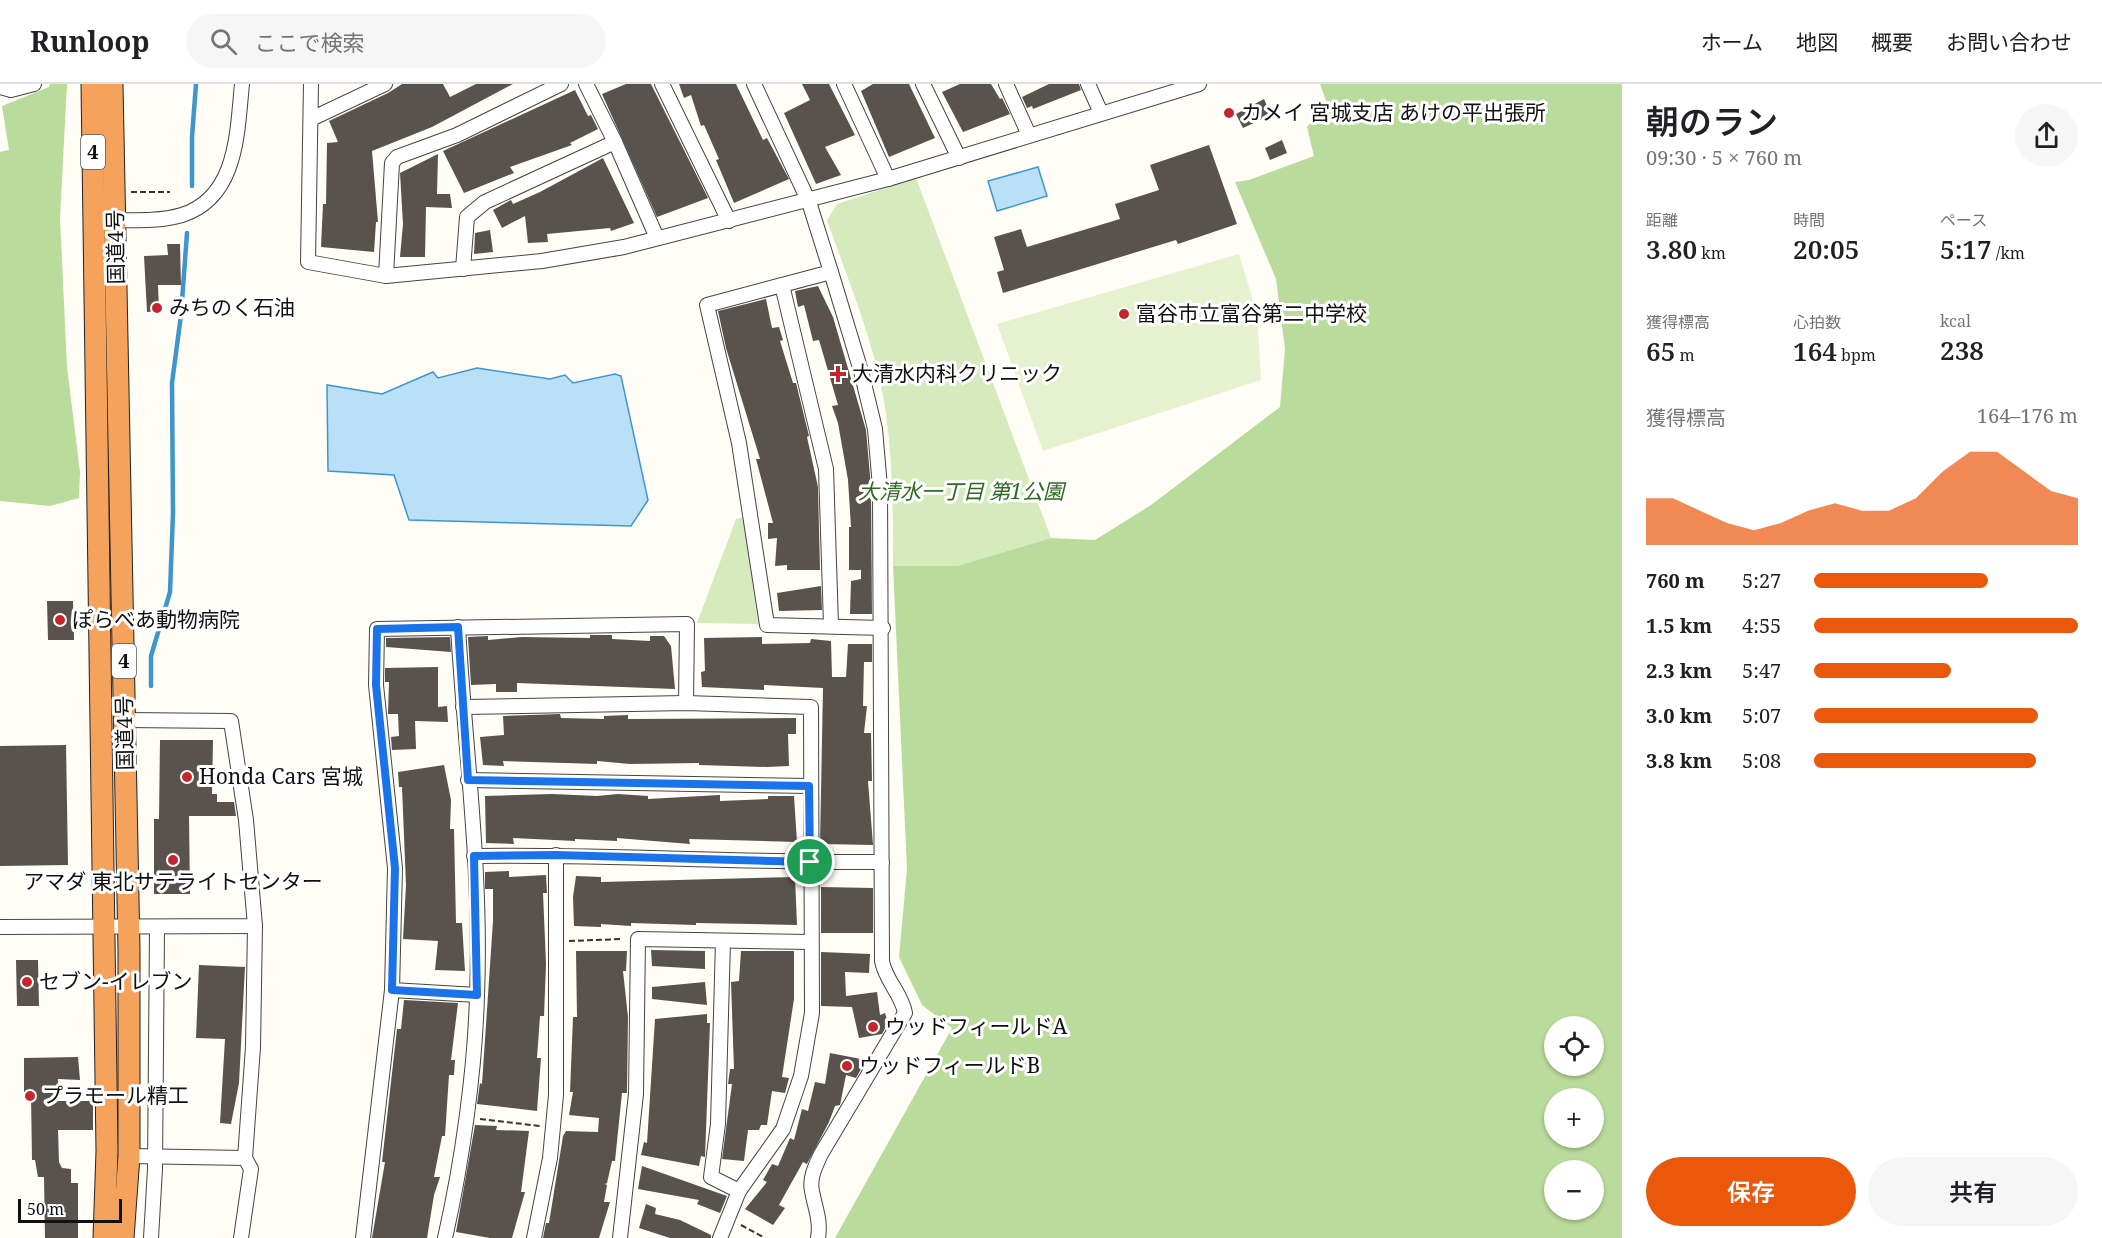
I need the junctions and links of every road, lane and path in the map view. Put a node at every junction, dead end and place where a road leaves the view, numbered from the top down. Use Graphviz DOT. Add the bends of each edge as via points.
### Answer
graph roads {
  1 [pos="34,84"];
  2 [pos="92,84"];
  3 [pos="112,84"];
  4 [pos="242,84"];
  5 [pos="311,84"];
  6 [pos="385,84"];
  7 [pos="561,84"];
  8 [pos="586,84"];
  9 [pos="662,84"];
  10 [pos="754,84"];
  11 [pos="844,84"];
  12 [pos="923,84"];
  13 [pos="1006,84"];
  14 [pos="1088,84"];
  15 [pos="1199,84"];
  16 [pos="0,87"];
  17 [pos="1170,88"];
  18 [pos="1101,113"];
  19 [pos="311,119"];
  20 [pos="1029,135"];
  21 [pos="615,142"];
  22 [pos="959,158"];
  23 [pos="888,179"];
  24 [pos="131,192"];
  25 [pos="170,192"];
  26 [pos="809,202"];
  27 [pos="105,221"];
  28 [pos="729,221"];
  29 [pos="657,238"];
  30 [pos="463,269"];
  31 [pos="831,272"];
  32 [pos="386,276"];
  33 [pos="782,285"];
  34 [pos="831,625"];
  35 [pos="458,627"];
  36 [pos="883,628"];
  37 [pos="686,703"];
  38 [pos="463,707"];
  39 [pos="125,720"];
  40 [pos="468,780"];
  41 [pos="809,786"];
  42 [pos="556,855"];
  43 [pos="474,856"];
  44 [pos="810,862"];
  45 [pos="882,862"];
  46 [pos="255,926"];
  47 [pos="0,927"];
  48 [pos="104,928"];
  49 [pos="128,928"];
  50 [pos="158,928"];
  51 [pos="638,939"];
  52 [pos="723,941"];
  53 [pos="556,942"];
  54 [pos="810,942"];
  55 [pos="392,990"];
  56 [pos="477,995"];
  57 [pos="465,1118"];
  58 [pos="553,1127"];
  59 [pos="129,1156"];
  60 [pos="155,1157"];
  61 [pos="245,1158"];
  62 [pos="739,1191"];
  63 [pos="728,1218"];
  64 [pos="104,1238"];
  65 [pos="123,1238"];
  66 [pos="151,1238"];
  67 [pos="241,1238"];
  68 [pos="363,1238"];
  69 [pos="445,1238"];
  70 [pos="534,1238"];
  71 [pos="620,1238"];
  72 [pos="720,1238"];
  73 [pos="765,1238"];
  74 [pos="818,1238"];
  1 -- 16 [label="street" via="11,90"];
  2 -- 27 [label="highway, 国道4号 / 4"];
  3 -- 27 [label="highway, 国道4号 / 4"];
  4 -- 27 [label="street" via="229,171 204,204 182,215"];
  5 -- 19 [label="street"];
  6 -- 19 [label="street"];
  7 -- 32 [label="street" via="457,135 397,157 392,164"];
  8 -- 21 [label="street"];
  9 -- 28 [label="street"];
  10 -- 26 [label="street"];
  11 -- 23 [label="street"];
  12 -- 22 [label="street"];
  13 -- 20 [label="street"];
  14 -- 18 [label="street"];
  15 -- 17 [label="street"];
  17 -- 18 [label="street"];
  18 -- 20 [label="street"];
  19 -- 32 [label="street" via="308,262"];
  20 -- 22 [label="street"];
  21 -- 29 [label="street"];
  21 -- 30 [label="street" via="485,202 467,217"];
  22 -- 23 [label="street"];
  23 -- 26 [label="street"];
  24 -- 25 [label="path"];
  26 -- 28 [label="street"];
  26 -- 31 [label="street"];
  27 -- 39 [label="highway, 国道4号 / 4"];
  27 -- 48 [label="highway, 国道4号 / 4"];
  28 -- 29 [label="street"];
  29 -- 30 [label="street" via="624,248"];
  30 -- 32 [label="street"];
  31 -- 33 [label="street"];
  31 -- 36 [label="street" via="875,429"];
  33 -- 34 [label="street" via="826,469"];
  33 -- 34 [label="street" via="707,305 740,443 767,625"];
  34 -- 36 [label="street"];
  35 -- 37 [label="street" via="687,624"];
  35 -- 38 [label="street"];
  35 -- 55 [label="street" via="377,629 376,685 395,868"];
  36 -- 45 [label="street"];
  37 -- 38 [label="street"];
  37 -- 41 [label="street" via="811,707"];
  38 -- 40 [label="street"];
  39 -- 46 [label="street" via="231,721 246,820"];
  39 -- 49 [label="highway, 国道4号 / 4"];
  40 -- 41 [label="street"];
  40 -- 43 [label="street"];
  41 -- 44 [label="street"];
  42 -- 43 [label="street"];
  42 -- 44 [label="street"];
  42 -- 53 [label="street"];
  43 -- 56 [label="street"];
  44 -- 45 [label="street"];
  44 -- 54 [label="street"];
  45 -- 74 [label="street" via="882,961 905,1013 813,1173 811,1189 820,1227"];
  46 -- 50 [label="street"];
  46 -- 61 [label="street" via="253,1047"];
  47 -- 48 [label="street"];
  48 -- 49 [label="street"];
  48 -- 64 [label="highway, 国道4号 / 4"];
  49 -- 50 [label="street"];
  49 -- 59 [label="highway, 国道4号 / 4"];
  50 -- 60 [label="street"];
  51 -- 52 [label="street"];
  51 -- 53 [label="path"];
  51 -- 71 [label="street" via="636,1094"];
  52 -- 54 [label="street"];
  52 -- 62 [label="street" via="718,1124 711,1177"];
  53 -- 58 [label="street"];
  54 -- 62 [label="street" via="812,1013 801,1076 783,1128"];
  55 -- 56 [label="street"];
  55 -- 68 [label="street"];
  56 -- 57 [label="street"];
  57 -- 58 [label="path"];
  57 -- 69 [label="street"];
  58 -- 70 [label="street"];
  59 -- 60 [label="street"];
  59 -- 65 [label="highway, 国道4号 / 4"];
  60 -- 61 [label="street"];
  60 -- 66 [label="street"];
  61 -- 67 [label="street" via="252,1169"];
  62 -- 63 [label="street"];
  63 -- 72 [label="street"];
  63 -- 73 [label="path"];
}
